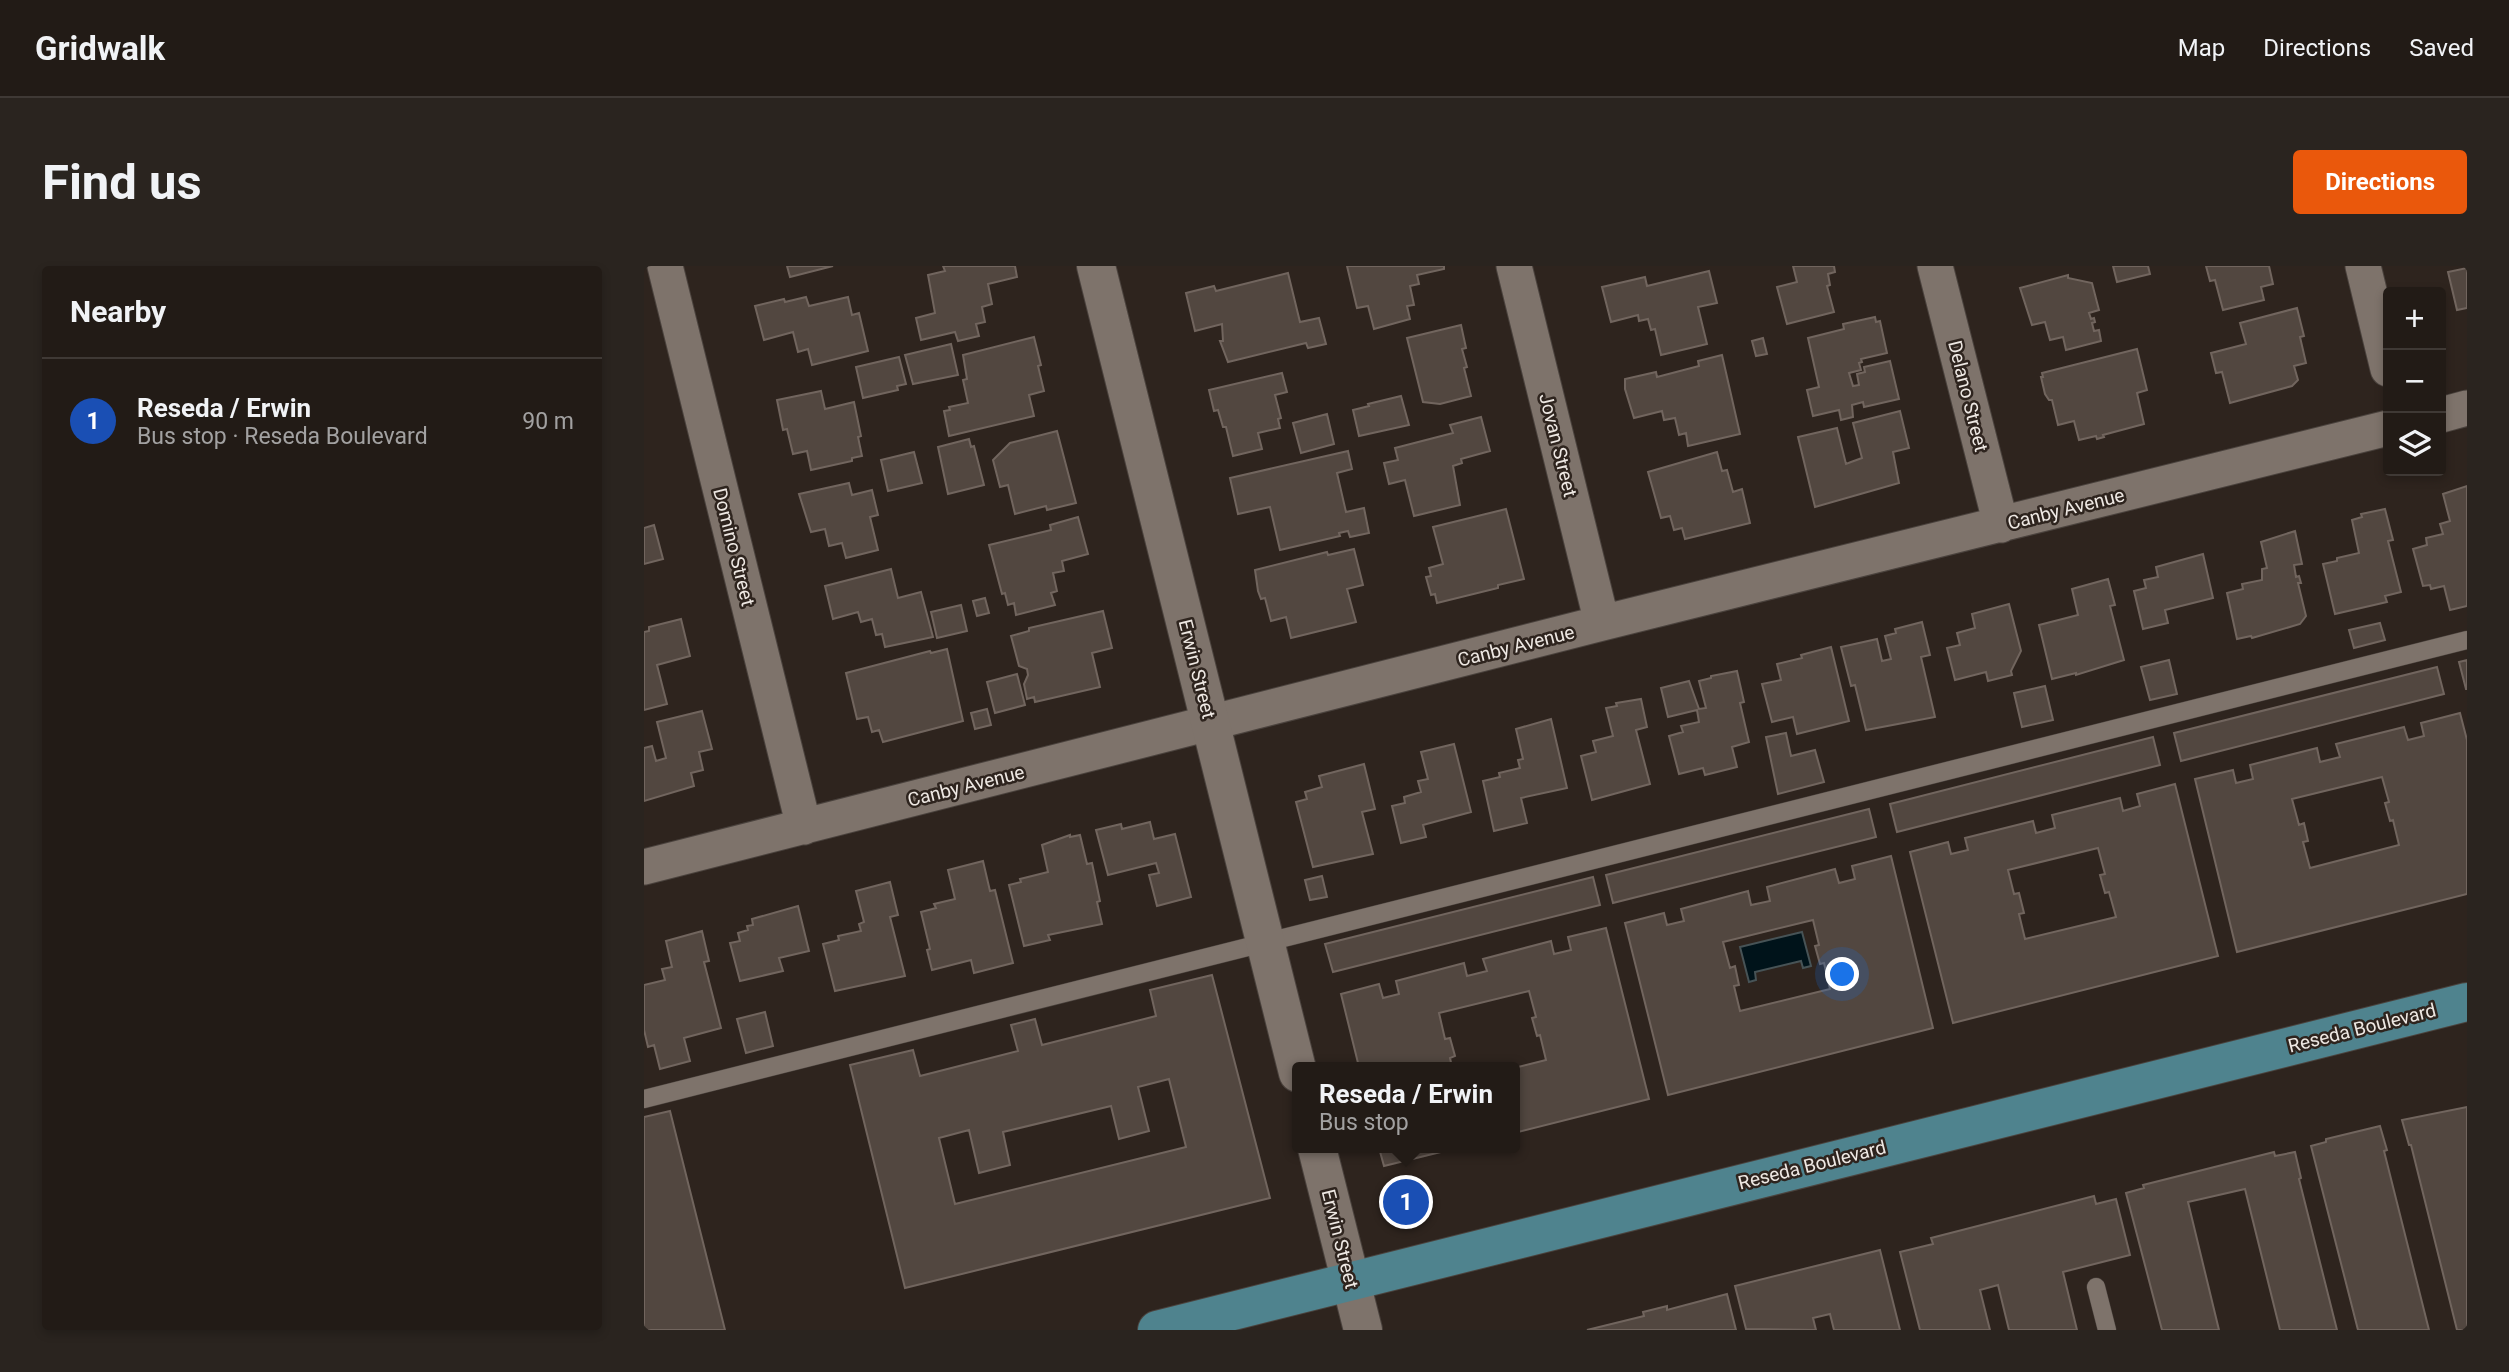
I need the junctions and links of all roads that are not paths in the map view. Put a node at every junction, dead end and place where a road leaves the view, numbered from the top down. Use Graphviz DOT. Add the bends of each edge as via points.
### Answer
graph roads {
  1 [pos="664,266"];
  2 [pos="1096,266"];
  3 [pos="1514,266"];
  4 [pos="1935,266"];
  5 [pos="2362,266"];
  6 [pos="2383,350"];
  7 [pos="2467,408"];
  8 [pos="2446,414"];
  9 [pos="2383,429"];
  10 [pos="2001,525"];
  11 [pos="1602,623"];
  12 [pos="2467,640"];
  13 [pos="1210,724"];
  14 [pos="804,827"];
  15 [pos="644,867"];
  16 [pos="1265,944"];
  17 [pos="2467,1002"];
  18 [pos="1294,1062"];
  19 [pos="644,1099"];
  20 [pos="1318,1153"];
  21 [pos="1351,1282"];
  22 [pos="2096,1287"];
  23 [pos="1157,1330"];
  24 [pos="1363,1330"];
  25 [pos="2107,1330"];
  1 -- 14 [label="street, Domino Street"];
  2 -- 13 [label="street, Erwin Street"];
  3 -- 11 [label="street, Jovan Street"];
  4 -- 10 [label="street, Delano Street"];
  5 -- 6 [label="street"];
  7 -- 8 [label="street"];
  9 -- 10 [label="street, Canby Avenue"];
  10 -- 11 [label="street, Canby Avenue"];
  11 -- 13 [label="street, Canby Avenue"];
  12 -- 16 [label="lane"];
  13 -- 14 [label="street, Canby Avenue"];
  13 -- 16 [label="street, Erwin Street"];
  14 -- 15 [label="street, Canby Avenue"];
  16 -- 18 [label="street, Erwin Street"];
  16 -- 19 [label="lane"];
  17 -- 21 [label="main road, Reseda Boulevard"];
  20 -- 21 [label="street, Erwin Street"];
  21 -- 23 [label="main road, Reseda Boulevard"];
  21 -- 24 [label="street, Erwin Street"];
  22 -- 25 [label="lane"];
}
